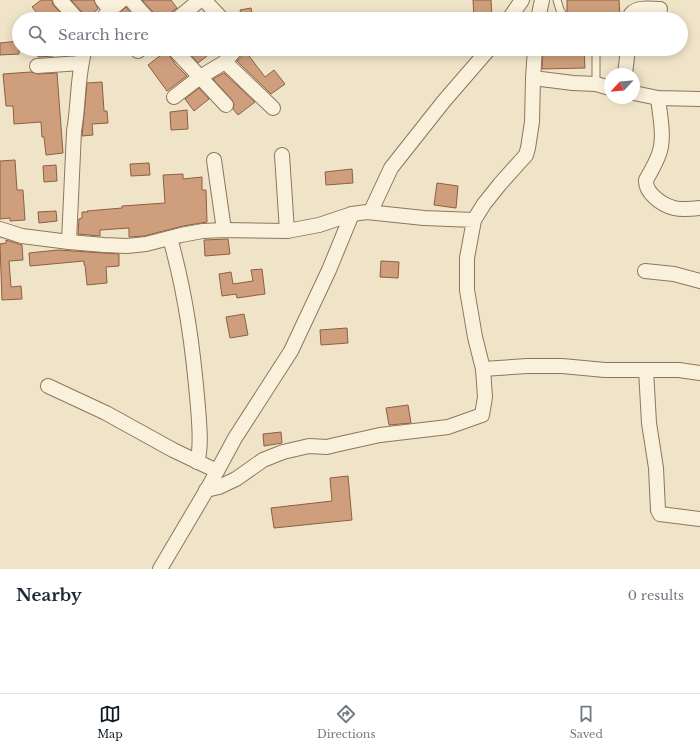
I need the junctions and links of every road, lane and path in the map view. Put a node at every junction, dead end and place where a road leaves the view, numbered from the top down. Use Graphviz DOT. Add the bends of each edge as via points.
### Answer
graph roads {
  1 [pos="60,0"];
  2 [pos="122,0"];
  3 [pos="131,0"];
  4 [pos="200,0"];
  5 [pos="204,0"];
  6 [pos="522,0"];
  7 [pos="542,0"];
  8 [pos="557,0"];
  9 [pos="660,9"];
  10 [pos="105,10"];
  11 [pos="71,12"];
  12 [pos="142,12"];
  13 [pos="185,12"];
  14 [pos="215,12"];
  15 [pos="514,12"];
  16 [pos="539,12"];
  17 [pos="561,12"];
  18 [pos="634,12"];
  19 [pos="83,56"];
  20 [pos="180,56"];
  21 [pos="230,56"];
  22 [pos="483,56"];
  23 [pos="535,56"];
  24 [pos="596,56"];
  25 [pos="627,56"];
  26 [pos="225,62"];
  27 [pos="81,63"];
  28 [pos="37,66"];
  29 [pos="626,68"];
  30 [pos="200,77"];
  31 [pos="532,78"];
  32 [pos="596,84"];
  33 [pos="604,86"];
  34 [pos="640,94"];
  35 [pos="174,97"];
  36 [pos="658,98"];
  37 [pos="700,99"];
  38 [pos="226,105"];
  39 [pos="272,108"];
  40 [pos="282,155"];
  41 [pos="214,160"];
  42 [pos="700,208"];
  43 [pos="362,212"];
  44 [pos="474,220"];
  45 [pos="0,229"];
  46 [pos="224,230"];
  47 [pos="287,231"];
  48 [pos="170,238"];
  49 [pos="69,242"];
  50 [pos="645,271"];
  51 [pos="700,281"];
  52 [pos="483,369"];
  53 [pos="646,370"];
  54 [pos="700,374"];
  55 [pos="48,386"];
  56 [pos="197,462"];
  57 [pos="212,480"];
  58 [pos="700,519"];
  59 [pos="160,569"];
  1 -- 11 [label="street"];
  2 -- 10 [label="street"];
  3 -- 12 [label="street"];
  4 -- 13 [label="street"];
  5 -- 14 [label="street"];
  6 -- 15 [label="street"];
  7 -- 16 [label="street"];
  8 -- 17 [label="lane"];
  9 -- 18 [label="street" via="644,8"];
  19 -- 27 [label="street"];
  20 -- 30 [label="street"];
  21 -- 26 [label="street"];
  22 -- 43 [label="street" via="391,168"];
  23 -- 31 [label="street"];
  24 -- 32 [label="lane"];
  25 -- 29 [label="street"];
  26 -- 30 [label="street"];
  26 -- 39 [label="street"];
  27 -- 28 [label="street"];
  27 -- 49 [label="street" via="74,131"];
  30 -- 35 [label="street"];
  30 -- 38 [label="street"];
  31 -- 32 [label="street"];
  31 -- 44 [label="street" via="532,122 526,155 500,184"];
  32 -- 33 [label="street"];
  34 -- 36 [label="street"];
  36 -- 37 [label="street"];
  36 -- 42 [label="street" via="660,152 646,184 658,200 674,208"];
  40 -- 47 [label="street"];
  41 -- 46 [label="street"];
  43 -- 44 [label="street"];
  43 -- 47 [label="street" via="319,225"];
  43 -- 57 [label="street" via="329,270 291,351 234,438"];
  44 -- 52 [label="street" via="467,258 467,290"];
  45 -- 49 [label="street" via="22,236"];
  46 -- 47 [label="street"];
  46 -- 48 [label="street"];
  48 -- 49 [label="street" via="127,246"];
  48 -- 56 [label="street" via="180,272 194,362 199,430"];
  50 -- 51 [label="street" via="674,274"];
  52 -- 53 [label="street" via="562,366"];
  52 -- 57 [label="street" via="485,398 480,417 448,427 380,435 327,447 309,446 283,452 263,460 236,479 219,487"];
  53 -- 54 [label="street" via="679,370"];
  53 -- 58 [label="street" via="649,423 657,474 658,510 660,514"];
  55 -- 56 [label="street" via="106,413"];
  56 -- 57 [label="street"];
  57 -- 59 [label="street"];
}
